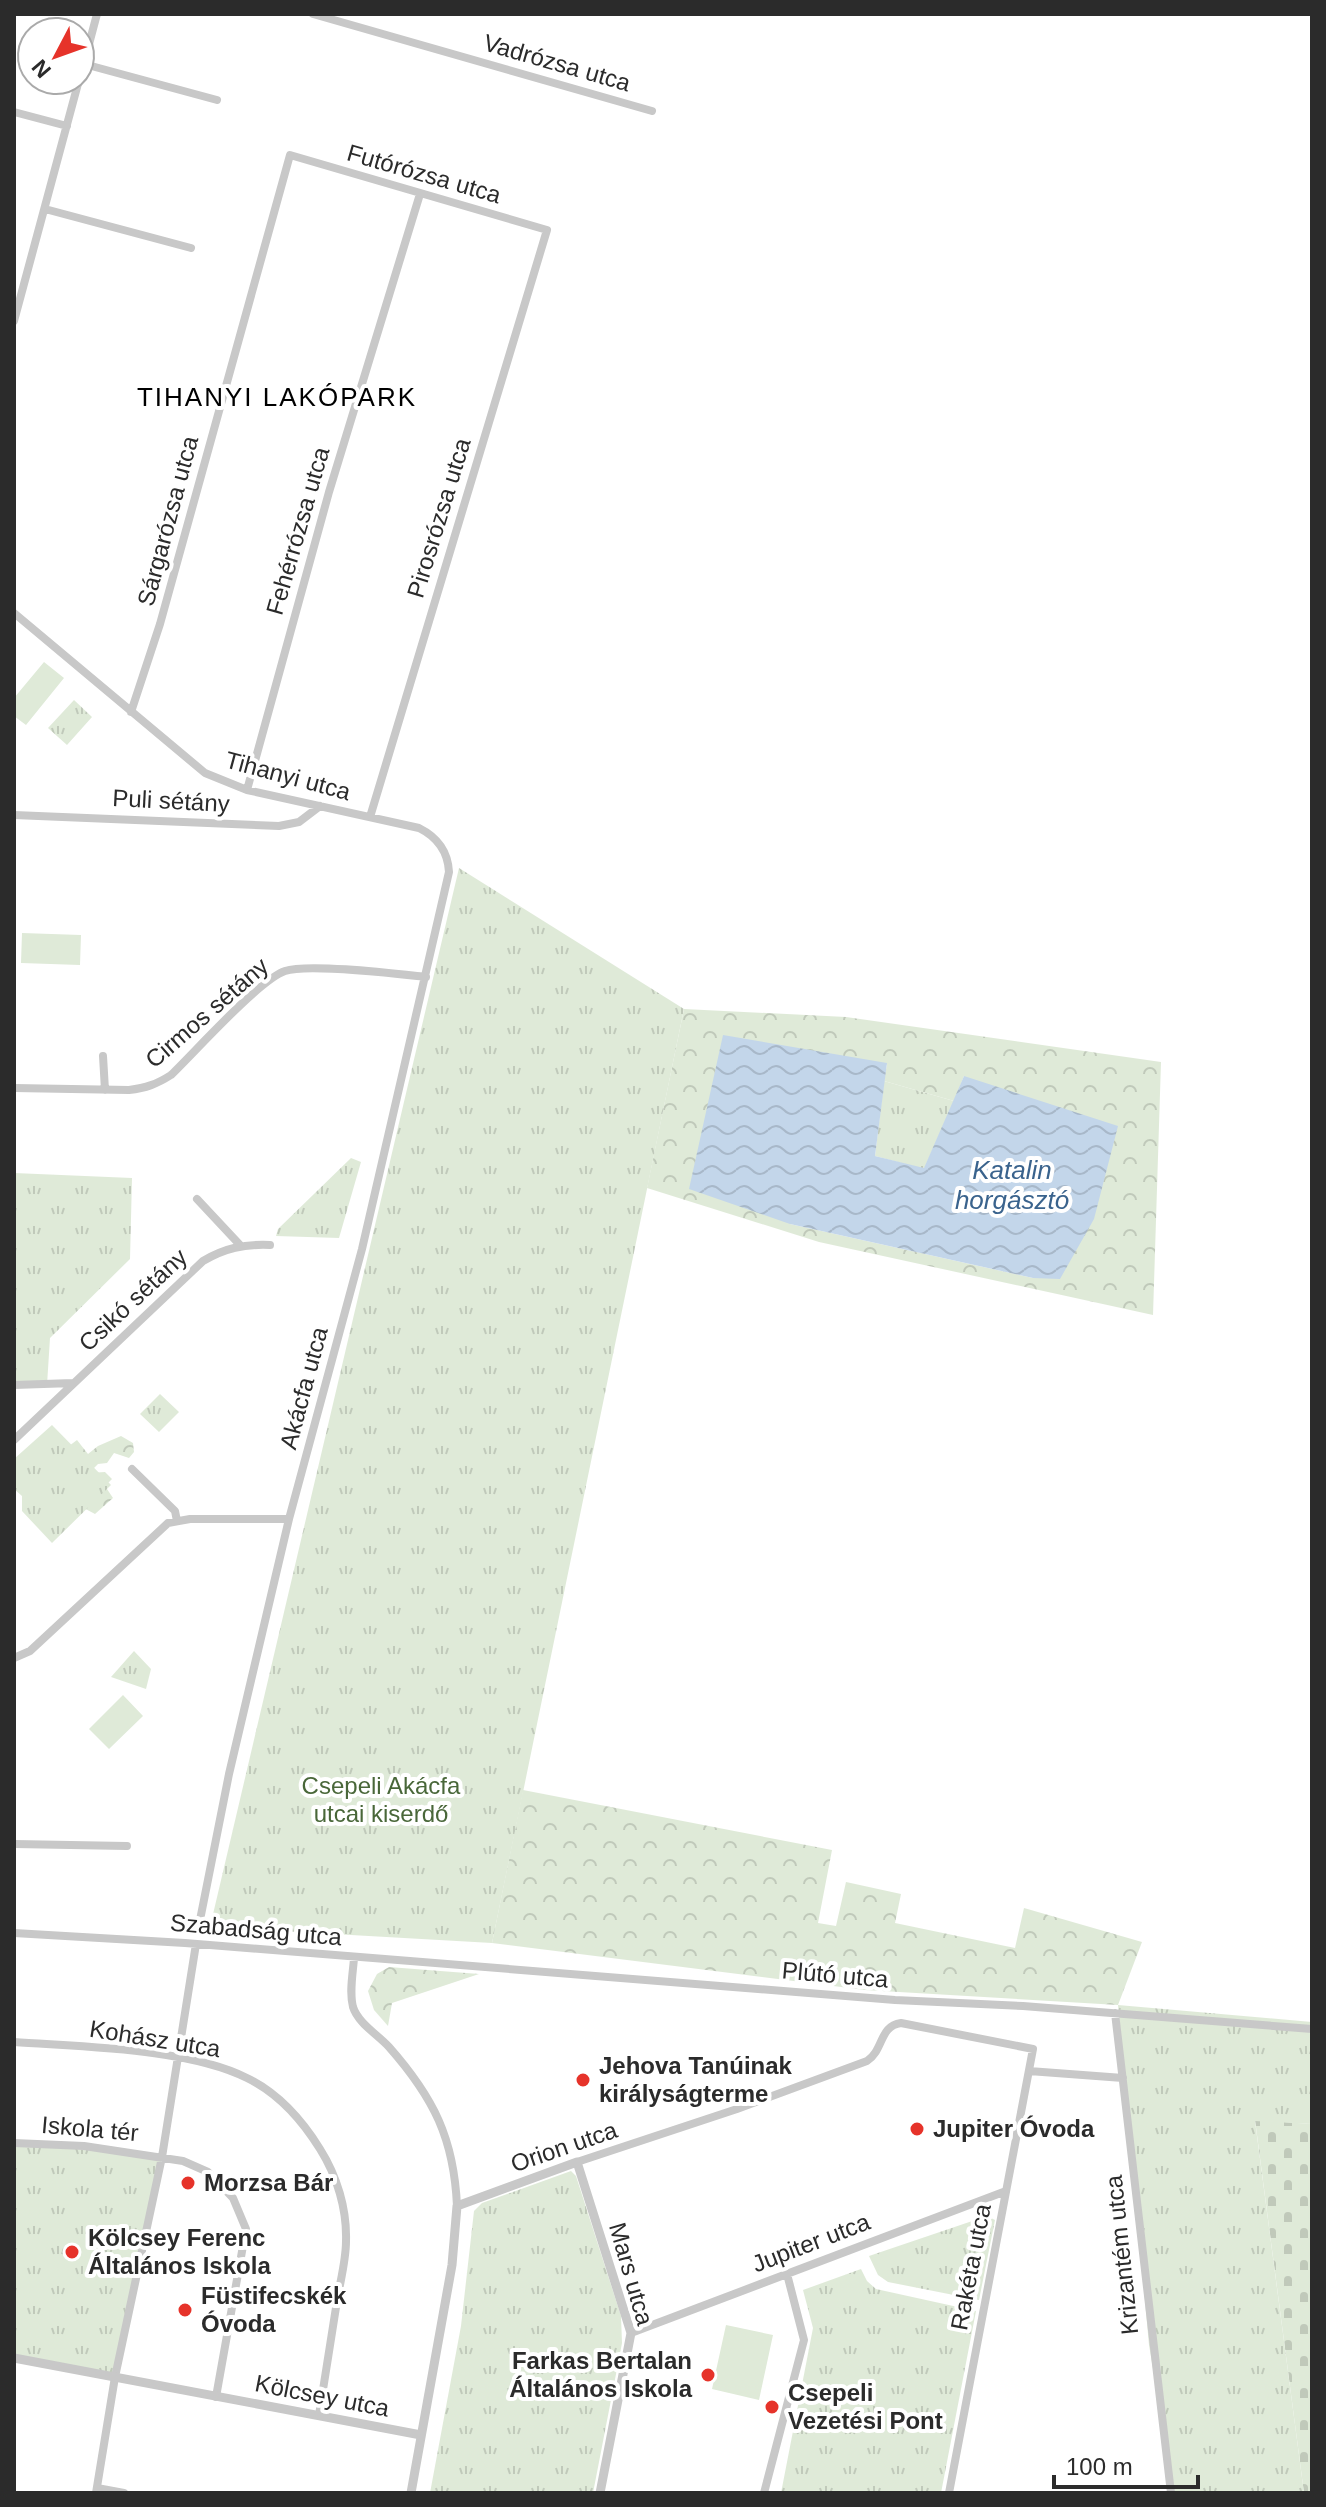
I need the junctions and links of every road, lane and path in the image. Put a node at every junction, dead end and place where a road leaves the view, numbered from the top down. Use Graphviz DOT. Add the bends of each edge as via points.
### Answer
graph roads {
  1 [pos="313,14"];
  2 [pos="96,67"];
  3 [pos="75,96"];
  4 [pos="217,100"];
  5 [pos="652,111"];
  6 [pos="14,112"];
  7 [pos="67,126"];
  8 [pos="290,155"];
  9 [pos="420,194"];
  10 [pos="45,209"];
  11 [pos="547,230"];
  12 [pos="191,248"];
  13 [pos="17,302"];
  14 [pos="14,321"];
  15 [pos="14,613"];
  16 [pos="131,712"];
  17 [pos="247,790"];
  18 [pos="320,806"];
  19 [pos="14,815"];
  20 [pos="370,817"];
  21 [pos="449,862"];
  22 [pos="426,977"];
  23 [pos="103,1056"];
  24 [pos="14,1088"];
  25 [pos="105,1090"];
  26 [pos="197,1199"];
  27 [pos="240,1245"];
  28 [pos="270,1245"];
  29 [pos="74,1383"];
  30 [pos="14,1385"];
  31 [pos="14,1440"];
  32 [pos="132,1469"];
  33 [pos="289,1519"];
  34 [pos="177,1521"];
  35 [pos="14,1658"];
  36 [pos="14,1844"];
  37 [pos="127,1846"];
  38 [pos="199,1925"];
  39 [pos="14,1933"];
  40 [pos="196,1944"];
  41 [pos="354,1958"];
  42 [pos="1115,2013"];
  43 [pos="1312,2029"];
  44 [pos="14,2042"];
  45 [pos="1033,2049"];
  46 [pos="179,2058"];
  47 [pos="1029,2071"];
  48 [pos="1123,2078"];
  49 [pos="14,2143"];
  50 [pos="162,2157"];
  51 [pos="577,2162"];
  52 [pos="1006,2191"];
  53 [pos="457,2206"];
  54 [pos="787,2274"];
  55 [pos="631,2333"];
  56 [pos="14,2358"];
  57 [pos="115,2377"];
  58 [pos="216,2397"];
  59 [pos="319,2415"];
  60 [pos="421,2435"];
  61 [pos="96,2490"];
  62 [pos="124,2493"];
  63 [pos="411,2493"];
  64 [pos="600,2493"];
  65 [pos="764,2493"];
  66 [pos="949,2493"];
  67 [pos="1171,2493"];
  1 -- 5 [label="street, Vadrózsa utca"];
  2 -- 4 [label="street"];
  3 -- 7 [label="street"];
  6 -- 7 [label="street"];
  7 -- 10 [label="street"];
  8 -- 9 [label="street, Futórózsa utca"];
  8 -- 16 [label="street, Sárgarózsa utca"];
  9 -- 11 [label="street, Futórózsa utca"];
  9 -- 17 [label="street, Fehérrózsa utca" via="329,492"];
  10 -- 12 [label="street"];
  10 -- 13 [label="street"];
  11 -- 20 [label="street, Pirosrózsa utca"];
  13 -- 14 [label="street"];
  15 -- 16 [label="street, Tihanyi utca"];
  16 -- 17 [label="street, Tihanyi utca" via="205,773"];
  17 -- 18 [label="street, Tihanyi utca"];
  18 -- 19 [label="street, Puli sétány" via="299,822 279,826"];
  18 -- 20 [label="street, Tihanyi utca"];
  20 -- 21 [label="street, Tihanyi utca" via="427,832"];
  21 -- 22 [label="street, Akácfa utca"];
  22 -- 25 [label="street, Cirmos sétány" via="345,970 281,972 171,1075 145,1088"];
  22 -- 33 [label="street, Akácfa utca" via="362,1249"];
  23 -- 25 [label="street"];
  24 -- 25 [label="street, Cirmos sétány"];
  26 -- 27 [label="street"];
  27 -- 28 [label="street, Csikó sétány"];
  27 -- 29 [label="street, Csikó sétány" via="203,1261"];
  29 -- 30 [label="street, Csikó sétány"];
  29 -- 31 [label="street, Csikó sétány"];
  32 -- 34 [label="street" via="175,1511"];
  33 -- 34 [label="street"];
  33 -- 38 [label="street, Akácfa utca"];
  34 -- 35 [label="street" via="159,1529 30,1651"];
  36 -- 37 [label="street"];
  39 -- 40 [label="street, Szabadság utca"];
  40 -- 41 [label="street, Szabadság utca"];
  40 -- 46 [label="street"];
  41 -- 42 [label="street, Plútó utca"];
  41 -- 53 [label="street, Szabadság utca" via="354,2010 435,2108 449,2144"];
  42 -- 43 [label="street, Plútó utca"];
  42 -- 48 [label="street, Krizantém utca"];
  44 -- 46 [label="street, Kohász utca"];
  45 -- 47 [label="street, Rakéta utca"];
  45 -- 51 [label="street, Orion utca" via="892,2024 867,2061"];
  46 -- 50 [label="street"];
  46 -- 59 [label="street, Kohász utca" via="248,2078 288,2107 324,2157 342,2199 346,2241"];
  47 -- 48 [label="street"];
  47 -- 52 [label="street, Rakéta utca"];
  48 -- 67 [label="street, Krizantém utca"];
  49 -- 50 [label="street, Iskola tér"];
  50 -- 57 [label="street, Iskola tér"];
  50 -- 58 [label="street, Iskola tér" via="208,2172 233,2198 246,2229"];
  51 -- 53 [label="street, Orion utca"];
  51 -- 55 [label="street, Mars utca"];
  52 -- 54 [label="street, Jupiter utca"];
  52 -- 66 [label="street, Rakéta utca"];
  53 -- 60 [label="street, Szabadság utca" via="452,2265"];
  54 -- 55 [label="street, Jupiter utca"];
  54 -- 65 [label="street" via="803,2330 803,2350"];
  55 -- 64 [label="street, Mars utca"];
  56 -- 57 [label="street"];
  57 -- 58 [label="street"];
  57 -- 61 [label="street"];
  58 -- 59 [label="street, Kölcsey utca"];
  59 -- 60 [label="street, Kölcsey utca"];
  60 -- 63 [label="street, Szabadság utca"];
  61 -- 62 [label="street"];
}
